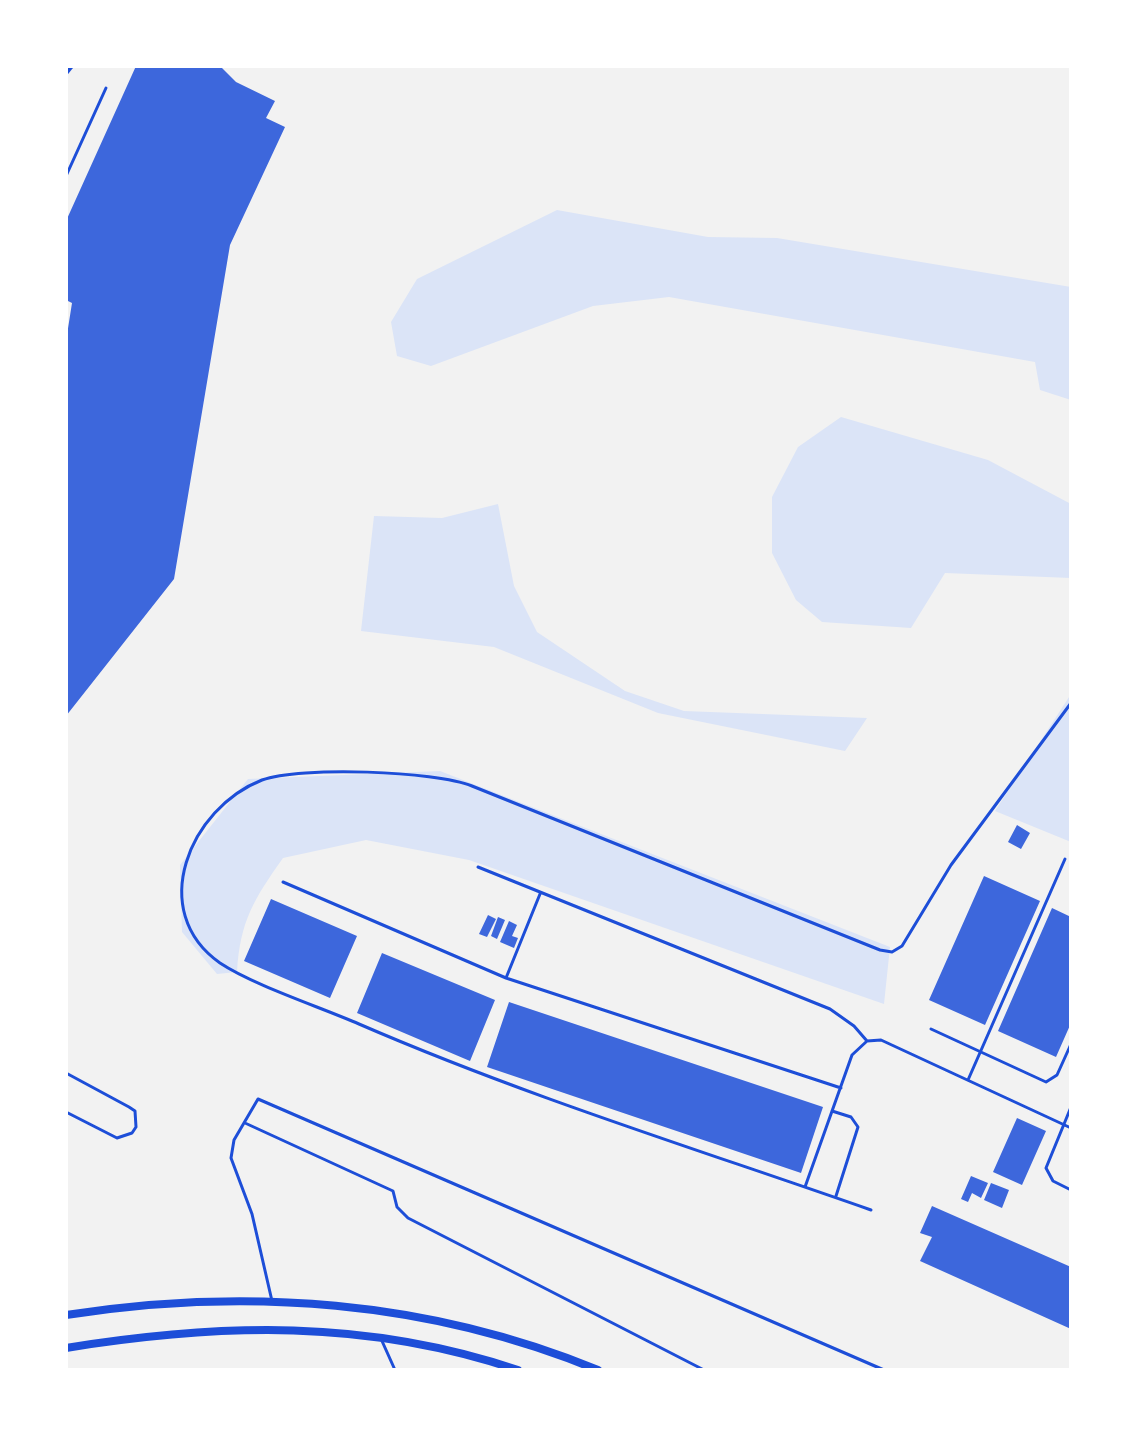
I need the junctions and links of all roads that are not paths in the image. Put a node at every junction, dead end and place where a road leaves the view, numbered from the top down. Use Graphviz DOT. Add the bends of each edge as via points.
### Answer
graph roads {
  1 [pos="70,66"];
  2 [pos="66,71"];
  3 [pos="106,88"];
  4 [pos="66,176"];
  5 [pos="1071,703"];
  6 [pos="1065,859"];
  7 [pos="478,867"];
  8 [pos="283,882"];
  9 [pos="540,894"];
  10 [pos="506,978"];
  11 [pos="931,1029"];
  12 [pos="867,1041"];
  13 [pos="1071,1044"];
  14 [pos="980,1053"];
  15 [pos="66,1073"];
  16 [pos="968,1080"];
  17 [pos="841,1088"];
  18 [pos="1071,1107"];
  19 [pos="832,1111"];
  20 [pos="66,1112"];
  21 [pos="243,1122"];
  22 [pos="1063,1124"];
  23 [pos="1071,1128"];
  24 [pos="805,1187"];
  25 [pos="1071,1190"];
  26 [pos="836,1198"];
  27 [pos="871,1210"];
  28 [pos="272,1301"];
  29 [pos="66,1315"];
  30 [pos="380,1338"];
  31 [pos="66,1348"];
  32 [pos="396,1370"];
  33 [pos="518,1370"];
  34 [pos="598,1370"];
  35 [pos="704,1370"];
  36 [pos="884,1370"];
  1 -- 2 [label="street"];
  3 -- 4 [label="lane"];
  5 -- 24 [label="lane" via="951,865 902,946 892,952 451,779 281,775 246,788 194,839 181,878 185,916 199,942 220,962 459,1067"];
  6 -- 14 [label="lane"];
  7 -- 9 [label="lane"];
  8 -- 10 [label="lane"];
  9 -- 10 [label="lane"];
  9 -- 12 [label="lane" via="830,1009"];
  10 -- 17 [label="lane"];
  11 -- 14 [label="lane"];
  12 -- 16 [label="lane" via="881,1040"];
  12 -- 17 [label="lane" via="855,1049"];
  13 -- 14 [label="lane" via="1057,1075 1046,1082"];
  14 -- 16 [label="lane"];
  15 -- 20 [label="lane" via="135,1111 136,1127 117,1138"];
  16 -- 22 [label="lane"];
  17 -- 19 [label="lane"];
  18 -- 22 [label="lane"];
  19 -- 24 [label="lane"];
  19 -- 26 [label="lane" via="851,1117 858,1127"];
  21 -- 28 [label="lane" via="231,1158 252,1214"];
  21 -- 35 [label="lane" via="393,1191 397,1207 408,1218"];
  21 -- 36 [label="lane" via="253,1101 268,1101"];
  22 -- 23 [label="lane"];
  22 -- 25 [label="lane" via="1046,1168 1053,1181"];
  24 -- 26 [label="lane"];
  26 -- 27 [label="lane"];
  28 -- 29 [label="main road" via="163,1303"];
  28 -- 34 [label="main road" via="416,1315 508,1338"];
  30 -- 31 [label="main road" via="311,1329 225,1328"];
  30 -- 32 [label="lane"];
  30 -- 33 [label="main road"];
}
